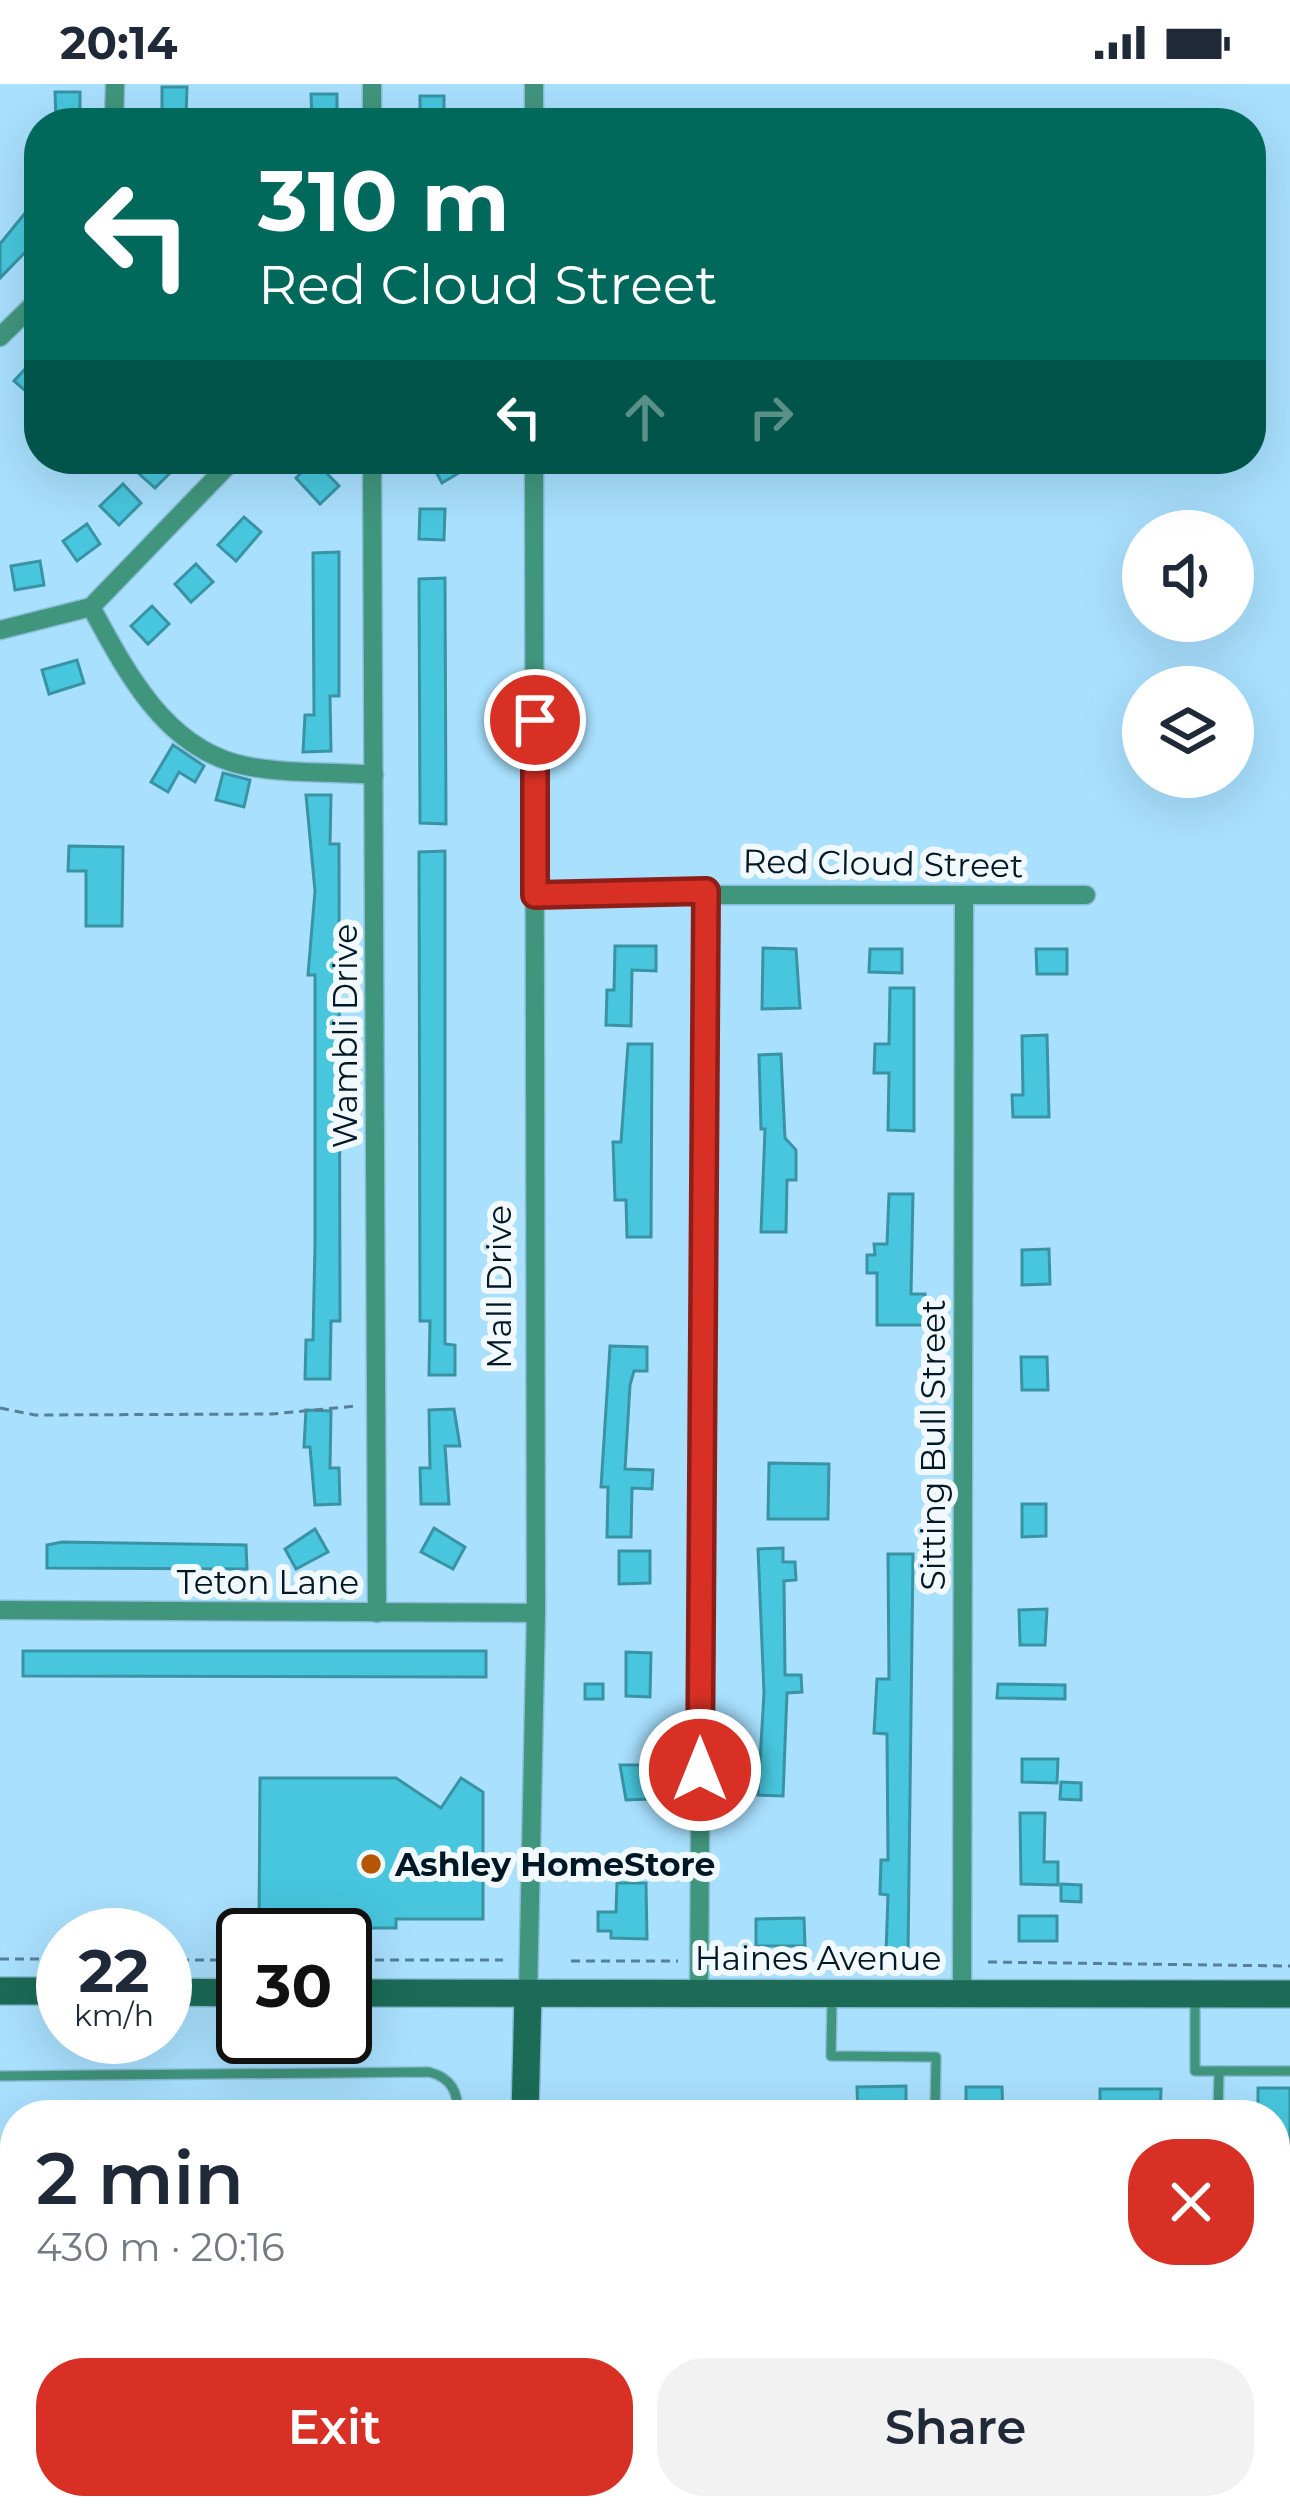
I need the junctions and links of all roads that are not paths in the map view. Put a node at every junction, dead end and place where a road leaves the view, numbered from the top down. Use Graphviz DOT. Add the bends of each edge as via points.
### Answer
graph roads {
  1 [pos="24,314"];
  2 [pos="0,337"];
  3 [pos="220,474"];
  4 [pos="372,474"];
  5 [pos="534,474"];
  6 [pos="92,607"];
  7 [pos="0,631"];
  8 [pos="374,776"];
  9 [pos="706,891"];
  10 [pos="535,895"];
  11 [pos="964,896"];
  12 [pos="1086,896"];
  13 [pos="0,1610"];
  14 [pos="377,1612"];
  15 [pos="536,1613"];
  16 [pos="0,1991"];
  17 [pos="36,1991"];
  18 [pos="372,1993"];
  19 [pos="528,1994"];
  20 [pos="699,1994"];
  21 [pos="832,1994"];
  22 [pos="1195,1994"];
  23 [pos="1290,1994"];
  24 [pos="962,1995"];
  25 [pos="1219,2071"];
  26 [pos="1290,2071"];
  27 [pos="0,2076"];
  28 [pos="456,2100"];
  29 [pos="525,2100"];
  30 [pos="935,2100"];
  31 [pos="1218,2100"];
  1 -- 2 [label="street"];
  3 -- 6 [label="street"];
  4 -- 8 [label="street, Wambli Drive"];
  5 -- 10 [label="street, Mall Drive"];
  6 -- 7 [label="street"];
  6 -- 8 [label="street" via="134,684 180,734 233,763"];
  8 -- 14 [label="street, Wambli Drive"];
  9 -- 10 [label="street, Red Cloud Street"];
  9 -- 11 [label="street, Red Cloud Street"];
  9 -- 20 [label="street"];
  10 -- 15 [label="street, Mall Drive"];
  11 -- 12 [label="street, Red Cloud Street"];
  11 -- 24 [label="street, Sitting Bull Street"];
  13 -- 14 [label="street, Teton Lane"];
  14 -- 15 [label="street, Teton Lane"];
  15 -- 19 [label="street, Mall Drive"];
  16 -- 17 [label="main road"];
  18 -- 19 [label="main road, Haines Avenue"];
  19 -- 20 [label="main road, Haines Avenue"];
  19 -- 29 [label="main road, Mall Drive"];
  20 -- 21 [label="main road, Haines Avenue"];
  21 -- 24 [label="main road, Haines Avenue"];
  21 -- 30 [label="lane" via="831,2056 936,2057"];
  22 -- 23 [label="main road, Haines Avenue"];
  22 -- 24 [label="main road, Haines Avenue"];
  22 -- 25 [label="lane" via="1195,2071"];
  25 -- 26 [label="lane"];
  25 -- 31 [label="lane"];
  27 -- 28 [label="lane" via="429,2072 443,2075"];
}
